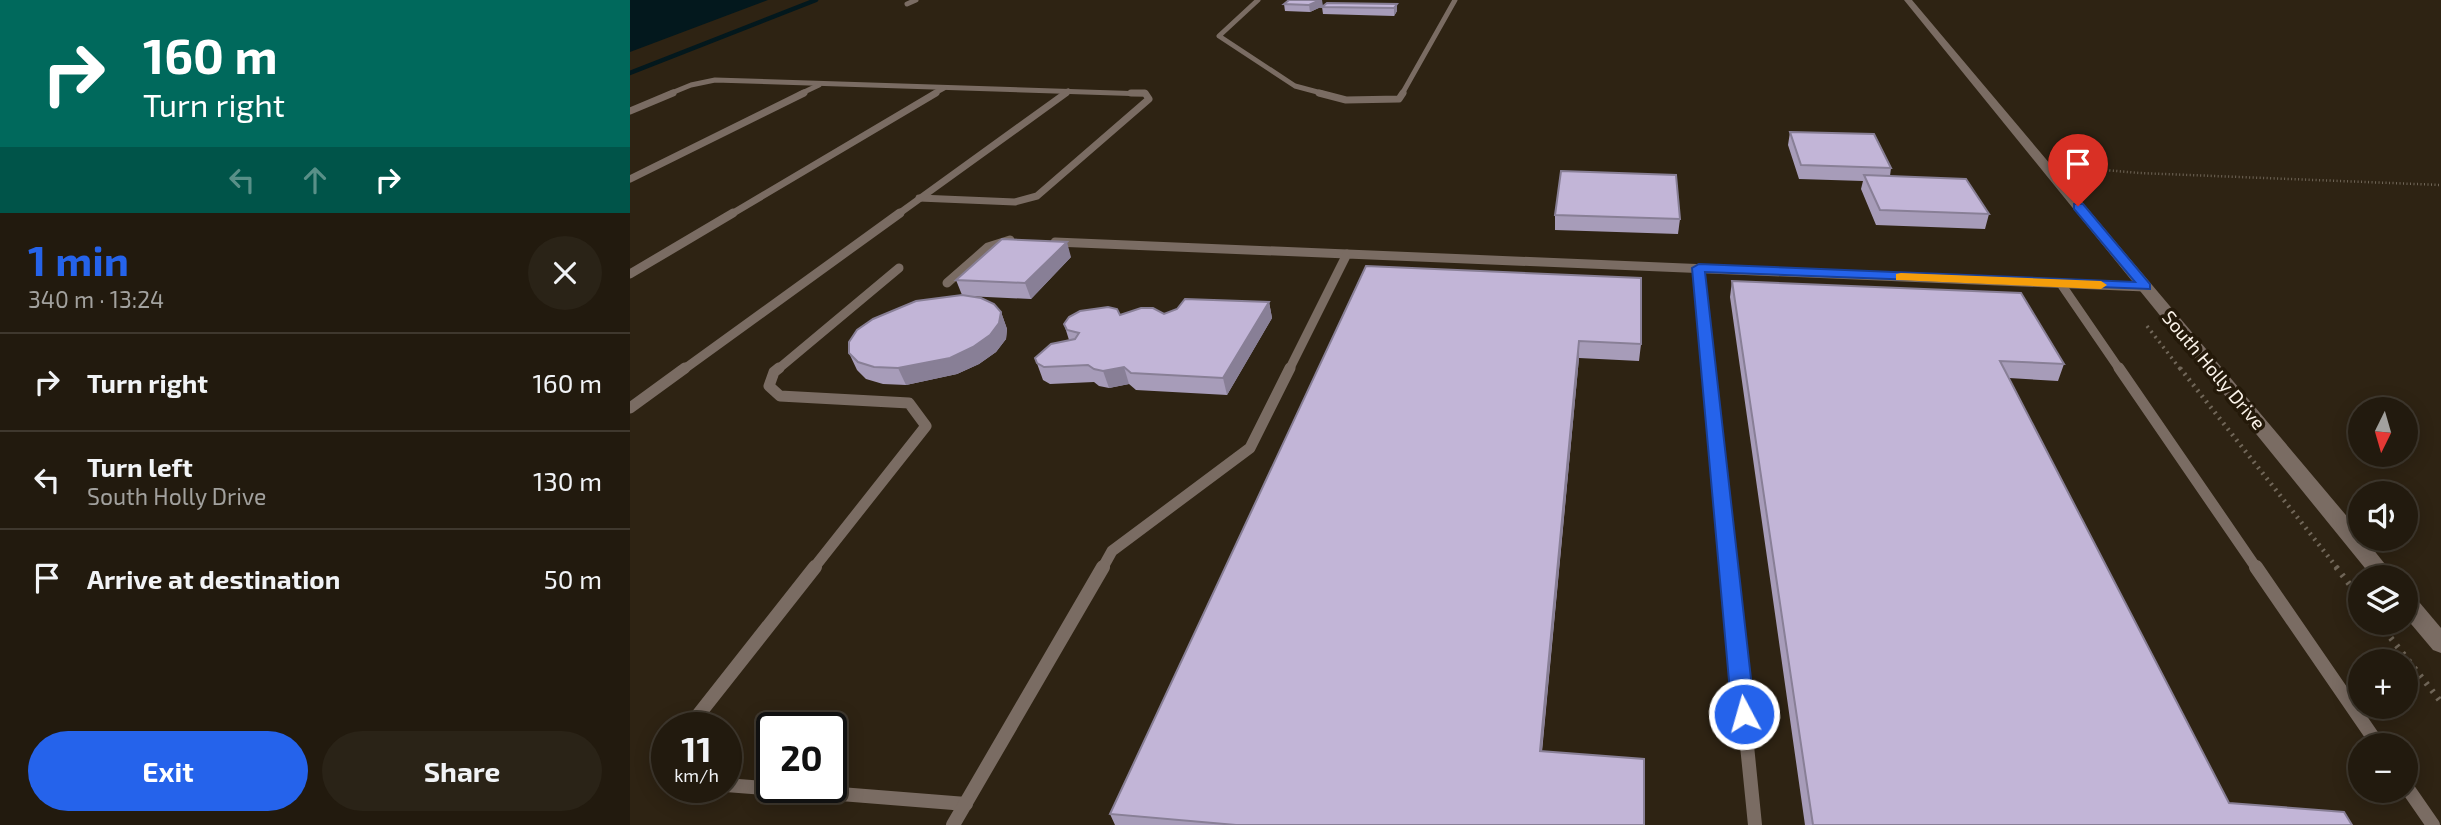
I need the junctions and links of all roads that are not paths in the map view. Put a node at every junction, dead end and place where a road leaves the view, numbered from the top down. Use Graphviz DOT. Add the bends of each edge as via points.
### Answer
graph roads {
  1 [pos="916,0"];
  2 [pos="1258,0"];
  3 [pos="1455,0"];
  4 [pos="1908,0"];
  5 [pos="907,4"];
  6 [pos="822,84"];
  7 [pos="946,87"];
  8 [pos="1068,91"];
  9 [pos="630,111"];
  10 [pos="630,179"];
  11 [pos="919,198"];
  12 [pos="1021,241"];
  13 [pos="1048,242"];
  14 [pos="1347,254"];
  15 [pos="900,268"];
  16 [pos="1699,268"];
  17 [pos="630,274"];
  18 [pos="947,283"];
  19 [pos="2061,284"];
  20 [pos="2145,287"];
  21 [pos="630,408"];
  22 [pos="2375,565"];
  23 [pos="2418,616"];
  24 [pos="2441,644"];
  25 [pos="701,712"];
  26 [pos="2370,733"];
  27 [pos="742,786"];
  28 [pos="2418,803"];
  29 [pos="966,804"];
  30 [pos="953,825"];
  31 [pos="1755,825"];
  32 [pos="2433,825"];
  1 -- 5 [label="lane"];
  2 -- 3 [label="lane" via="1219,36 1295,86 1346,100 1399,99"];
  4 -- 20 [label="street, South Holly Drive"];
  6 -- 7 [label="lane"];
  6 -- 9 [label="lane" via="715,80 691,85"];
  6 -- 10 [label="lane"];
  7 -- 8 [label="lane"];
  7 -- 17 [label="lane"];
  8 -- 11 [label="lane"];
  8 -- 11 [label="lane" via="1145,93 1149,99 1037,196 1015,202"];
  11 -- 21 [label="lane"];
  12 -- 18 [label="lane" via="988,247"];
  13 -- 14 [label="lane"];
  14 -- 16 [label="lane"];
  14 -- 29 [label="lane" via="1250,448 1112,551"];
  15 -- 25 [label="lane" via="774,372 769,386 780,396 909,403 926,426"];
  16 -- 19 [label="lane"];
  16 -- 31 [label="lane"];
  19 -- 20 [label="lane"];
  19 -- 26 [label="lane"];
  20 -- 22 [label="street, South Holly Drive"];
  23 -- 24 [label="street"];
  27 -- 29 [label="lane"];
  28 -- 32 [label="lane"];
  29 -- 30 [label="lane"];
}
